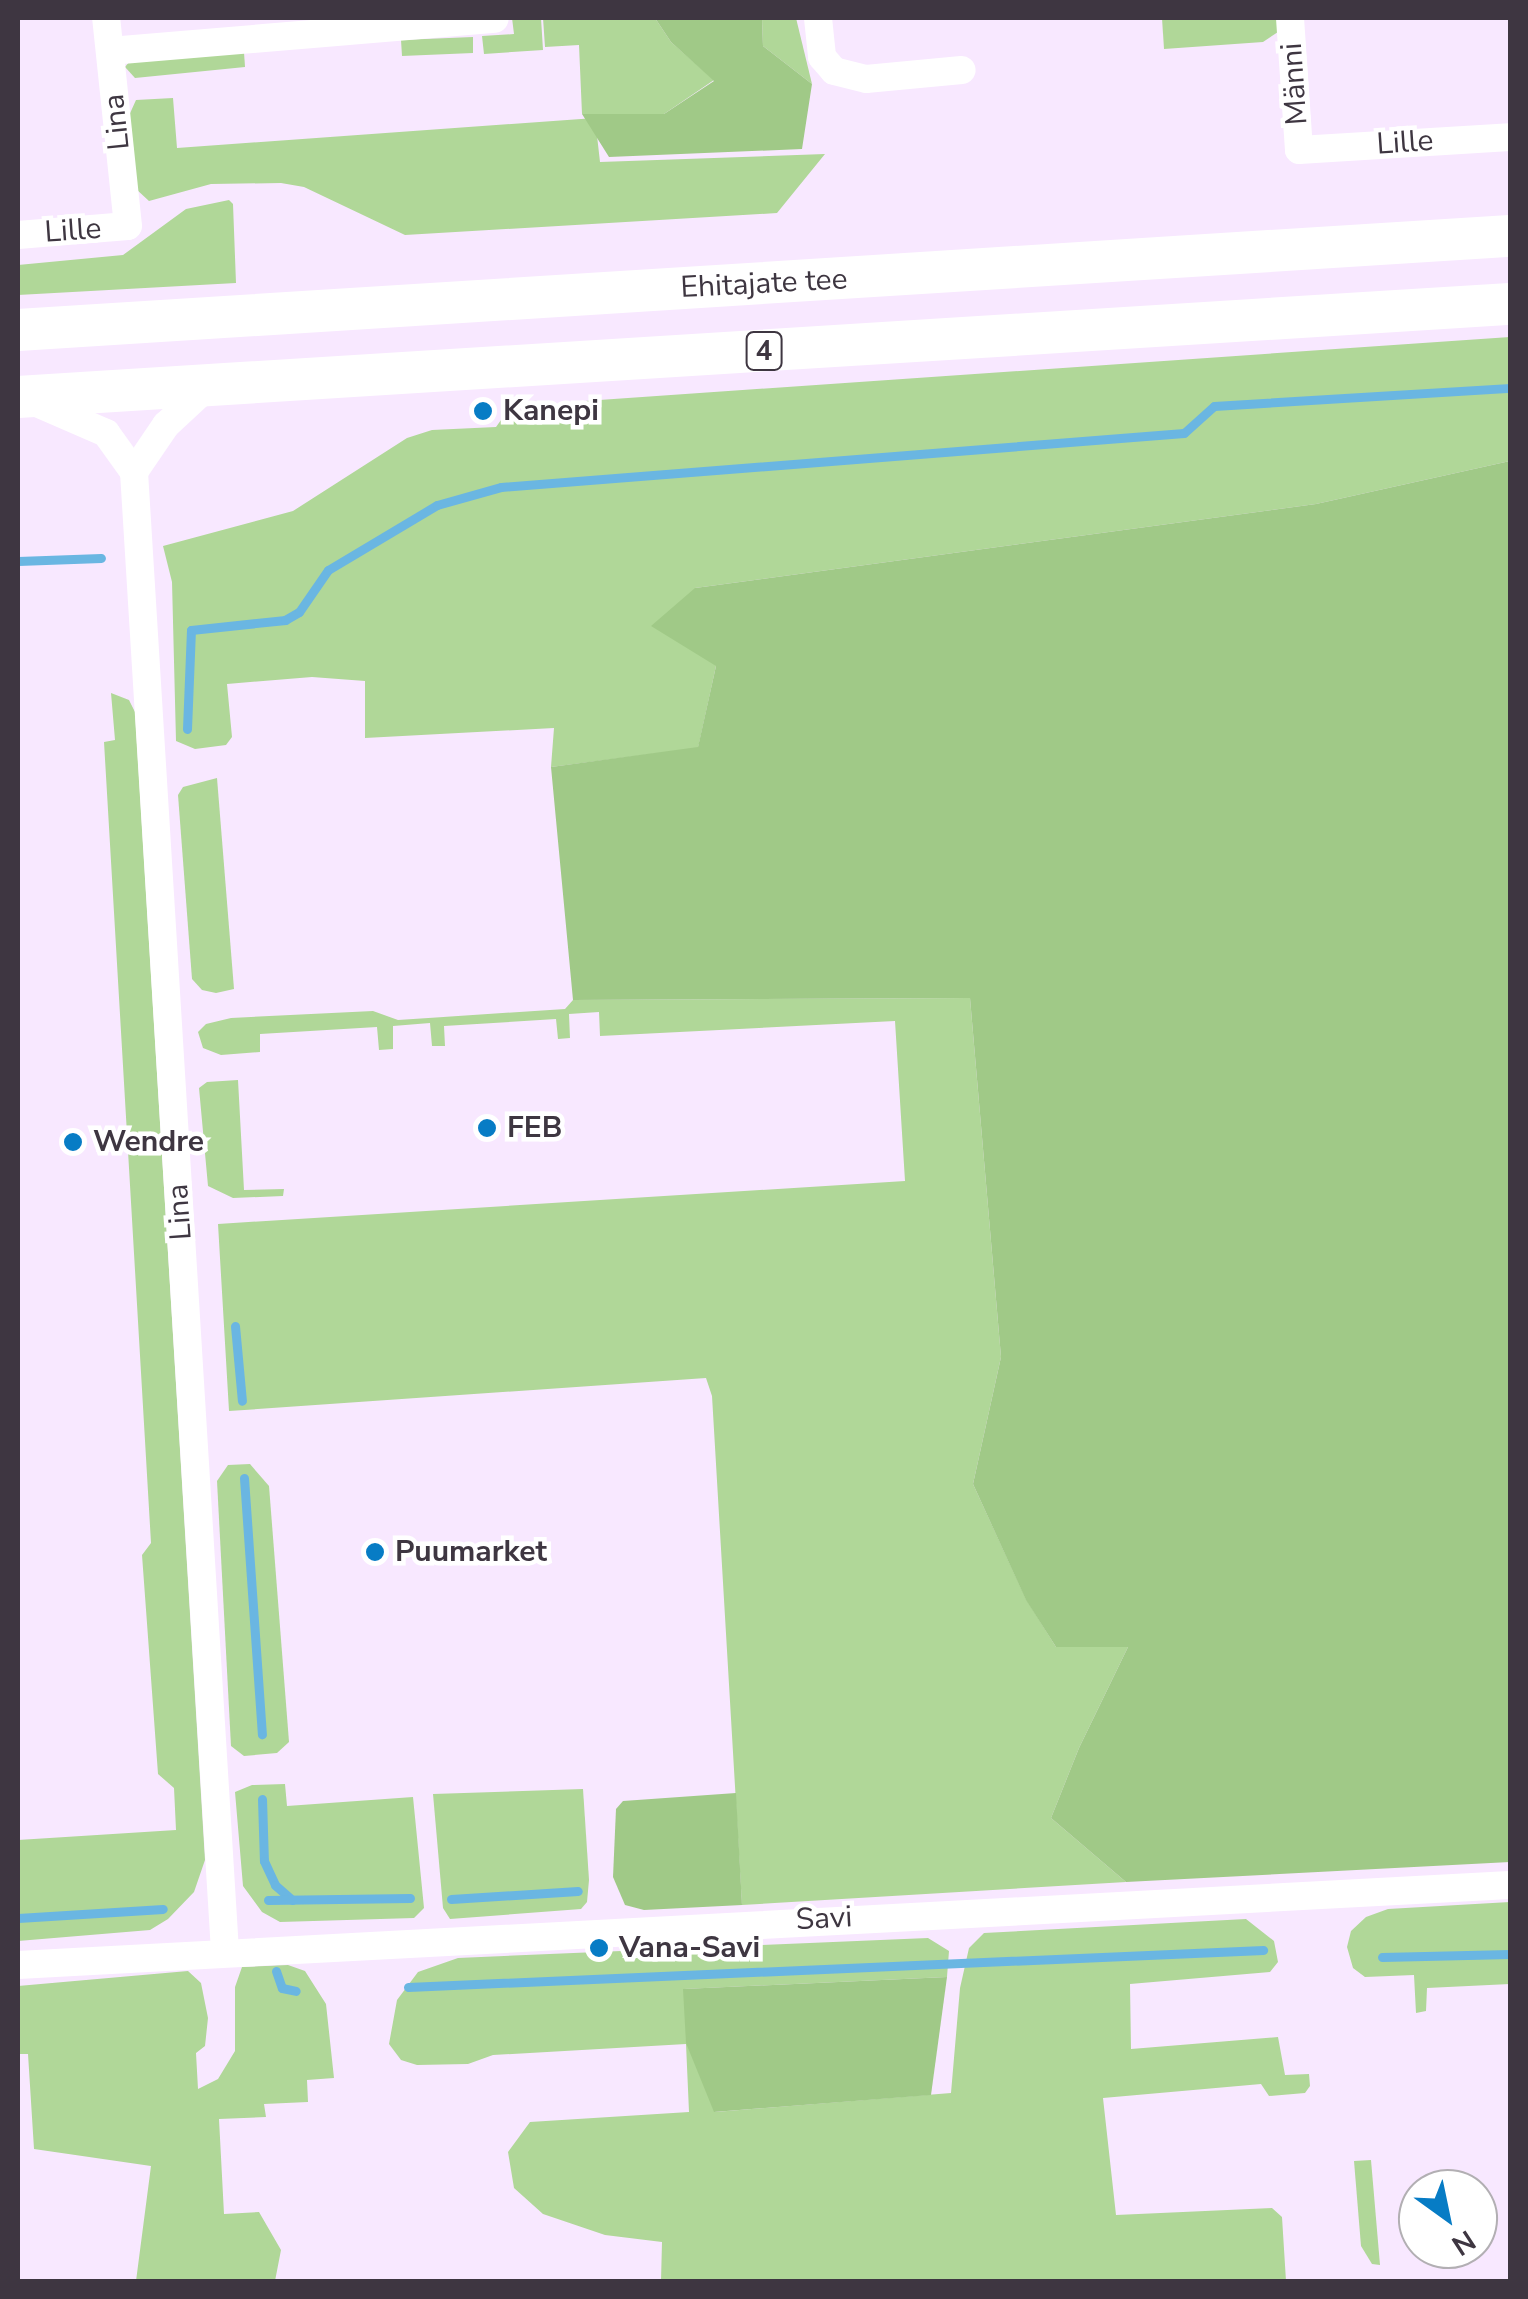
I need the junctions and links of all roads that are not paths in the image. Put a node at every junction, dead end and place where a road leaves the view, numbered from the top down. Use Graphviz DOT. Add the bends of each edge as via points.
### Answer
graph roads {
  1 [pos="106,18"];
  2 [pos="818,18"];
  3 [pos="1290,18"];
  4 [pos="495,19"];
  5 [pos="110,51"];
  6 [pos="962,70"];
  7 [pos="1510,137"];
  8 [pos="1299,150"];
  9 [pos="128,226"];
  10 [pos="18,235"];
  11 [pos="1510,236"];
  12 [pos="1510,304"];
  13 [pos="18,330"];
  14 [pos="208,386"];
  15 [pos="19,397"];
  16 [pos="134,472"];
  17 [pos="1510,1885"];
  18 [pos="226,1952"];
  19 [pos="18,1965"];
  1 -- 5 [label="street, Lina"];
  2 -- 6 [label="street" via="822,57 834,71 866,79"];
  3 -- 8 [label="street, Männi"];
  4 -- 5 [label="street"];
  5 -- 9 [label="street, Lina"];
  7 -- 8 [label="street, Lille"];
  9 -- 10 [label="street, Lille"];
  11 -- 13 [label="highway, Ehitajate tee / 4"];
  12 -- 14 [label="highway, 4"];
  14 -- 15 [label="highway, 4"];
  14 -- 16 [label="street" via="166,425"];
  15 -- 16 [label="street" via="106,432"];
  16 -- 18 [label="street, Lina"];
  17 -- 18 [label="street, Savi"];
  18 -- 19 [label="street, Savi"];
}
